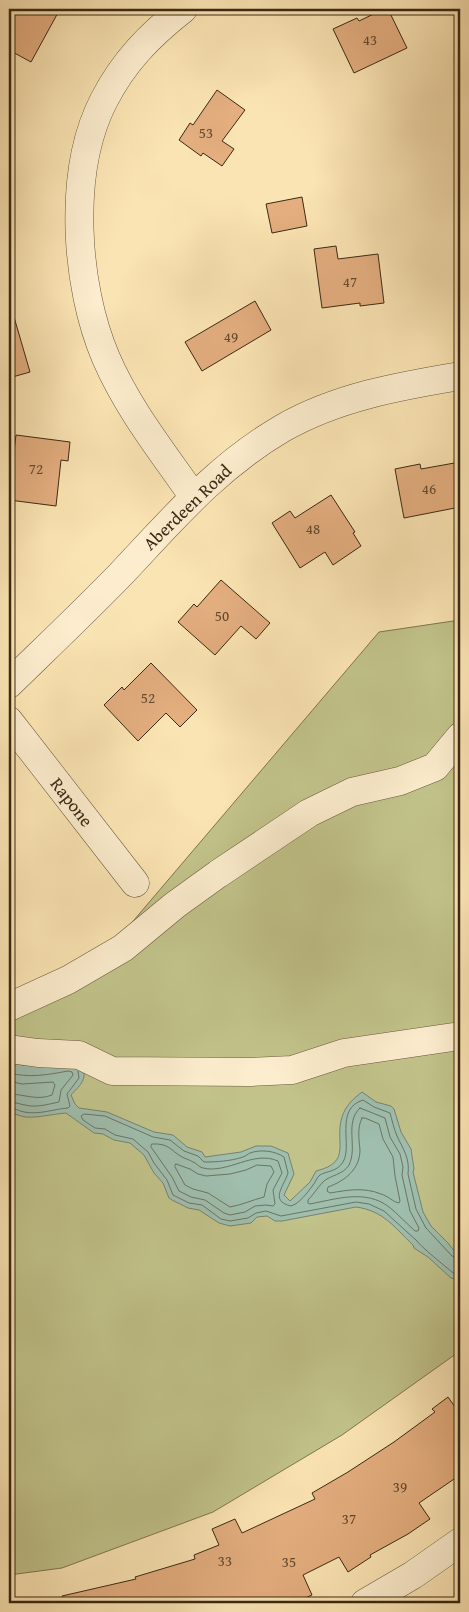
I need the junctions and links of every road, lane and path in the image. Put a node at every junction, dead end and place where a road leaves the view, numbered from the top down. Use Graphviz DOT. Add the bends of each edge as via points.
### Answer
graph roads {
  1 [pos="183,9"];
  2 [pos="460,376"];
  3 [pos="194,496"];
  4 [pos="9,684"];
  5 [pos="9,721"];
  6 [pos="460,737"];
  7 [pos="135,883"];
  8 [pos="9,1007"];
  9 [pos="460,1036"];
  10 [pos="9,1049"];
  11 [pos="460,1542"];
  12 [pos="365,1603"];
  1 -- 3 [label="street" via="142,44 104,101 90,136 83,172 80,219 81,261 88,306 106,358 130,407"];
  2 -- 3 [label="street, Aberdeen Road" via="398,386 319,412 284,428 236,458"];
  3 -- 4 [label="street, Aberdeen Road"];
  5 -- 7 [label="street, Rapone"];
  6 -- 8 [label="street" via="435,767 400,781 352,792 309,813 197,889 123,948 68,980"];
  9 -- 10 [label="street" via="344,1054 292,1070 251,1072 112,1071 79,1055"];
  11 -- 12 [label="street"];
}
